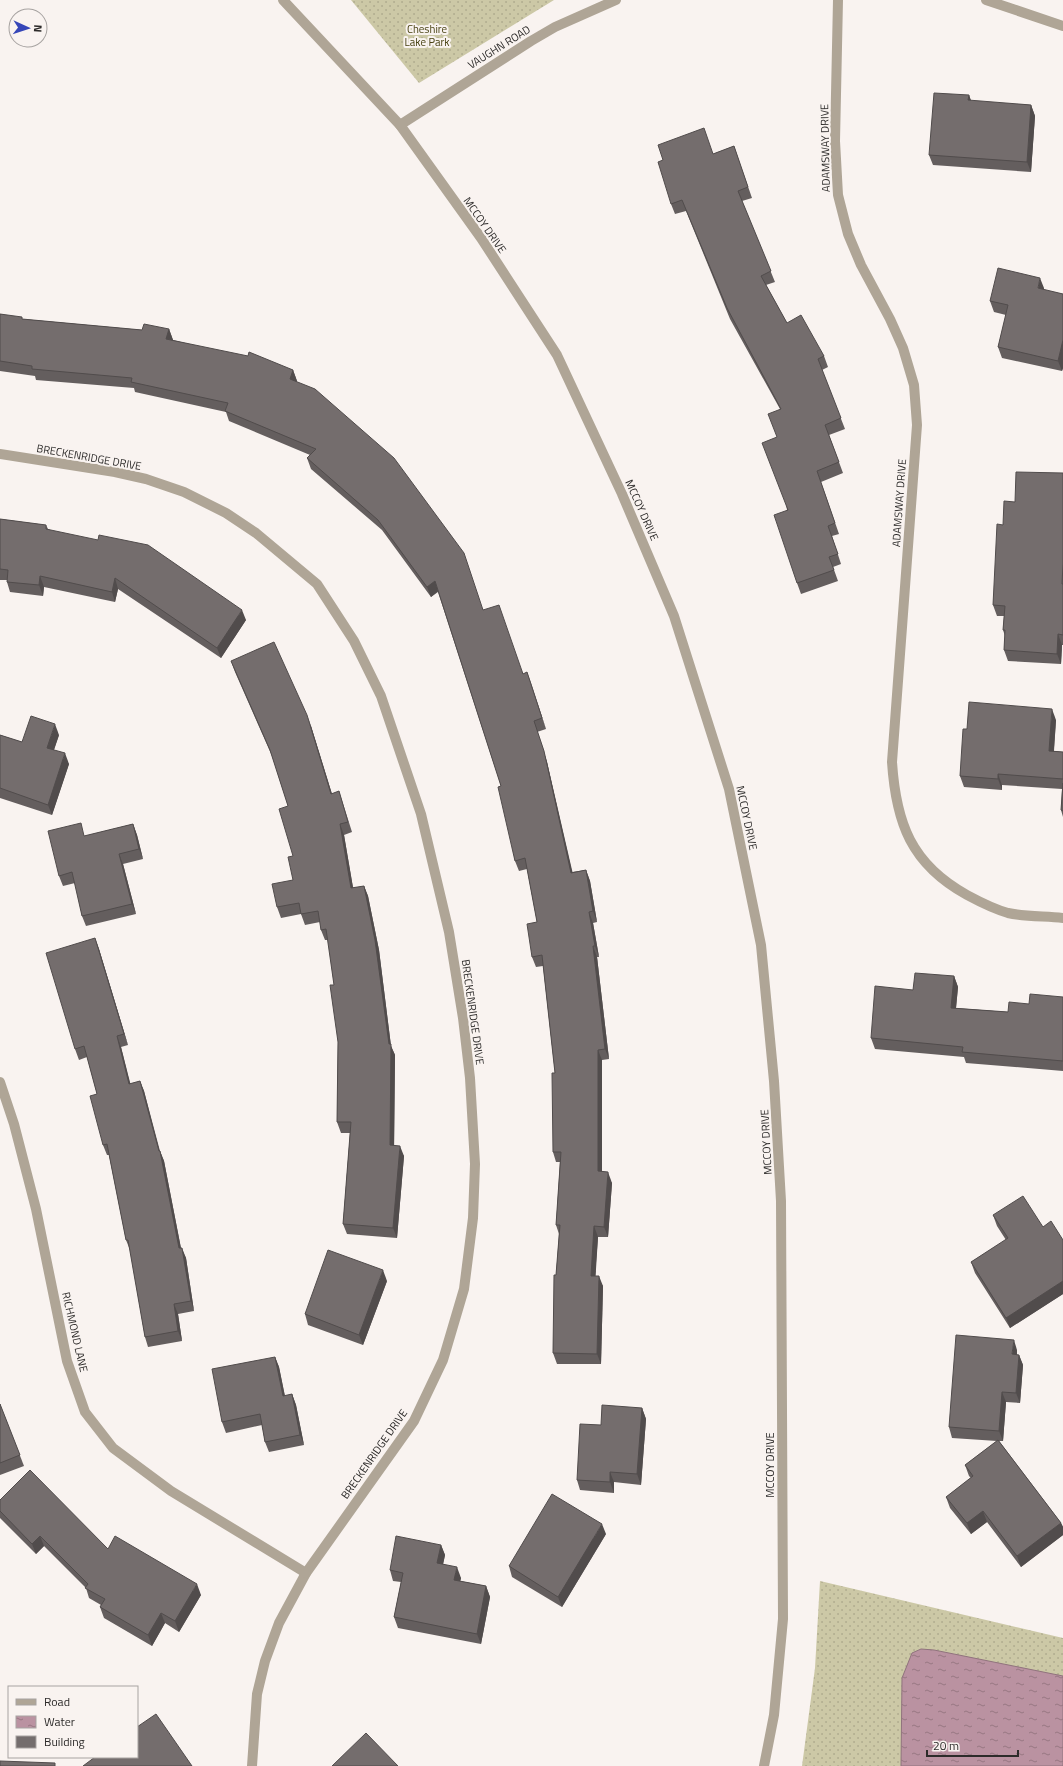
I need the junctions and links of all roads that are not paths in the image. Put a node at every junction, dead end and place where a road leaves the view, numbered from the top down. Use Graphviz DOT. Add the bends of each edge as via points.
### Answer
graph roads {
  1 [pos="283,0"];
  2 [pos="616,0"];
  3 [pos="838,0"];
  4 [pos="986,0"];
  5 [pos="1063,26"];
  6 [pos="400,125"];
  7 [pos="0,454"];
  8 [pos="1063,918"];
  9 [pos="0,1082"];
  10 [pos="306,1573"];
  11 [pos="252,1766"];
  12 [pos="764,1766"];
  1 -- 6 [label="street, MCCOY DRIVE"];
  2 -- 6 [label="street, VAUGHN ROAD" via="555,27"];
  3 -- 8 [label="street, ADAMSWAY DRIVE" via="835,141 838,195 848,234 861,265 903,348 914,385 917,425 892,762 897,805 914,848 932,871 953,887 983,904 1009,913"];
  4 -- 5 [label="street"];
  6 -- 12 [label="street, MCCOY DRIVE" via="481,238 557,355 622,494 674,616 729,789 761,945 774,1081 781,1201 783,1619 774,1715"];
  7 -- 10 [label="street, BRECKENRIDGE DRIVE" via="115,472 184,492 226,513 256,532 317,584 354,641 382,696 421,814 449,932 470,1078 475,1164 473,1218 464,1289 443,1360 414,1421"];
  9 -- 10 [label="street, RICHMOND LANE" via="14,1124 36,1209 67,1362 85,1412 113,1448 171,1491"];
  10 -- 11 [label="street, BRECKENRIDGE DRIVE" via="279,1623 266,1661 257,1694"];
}
